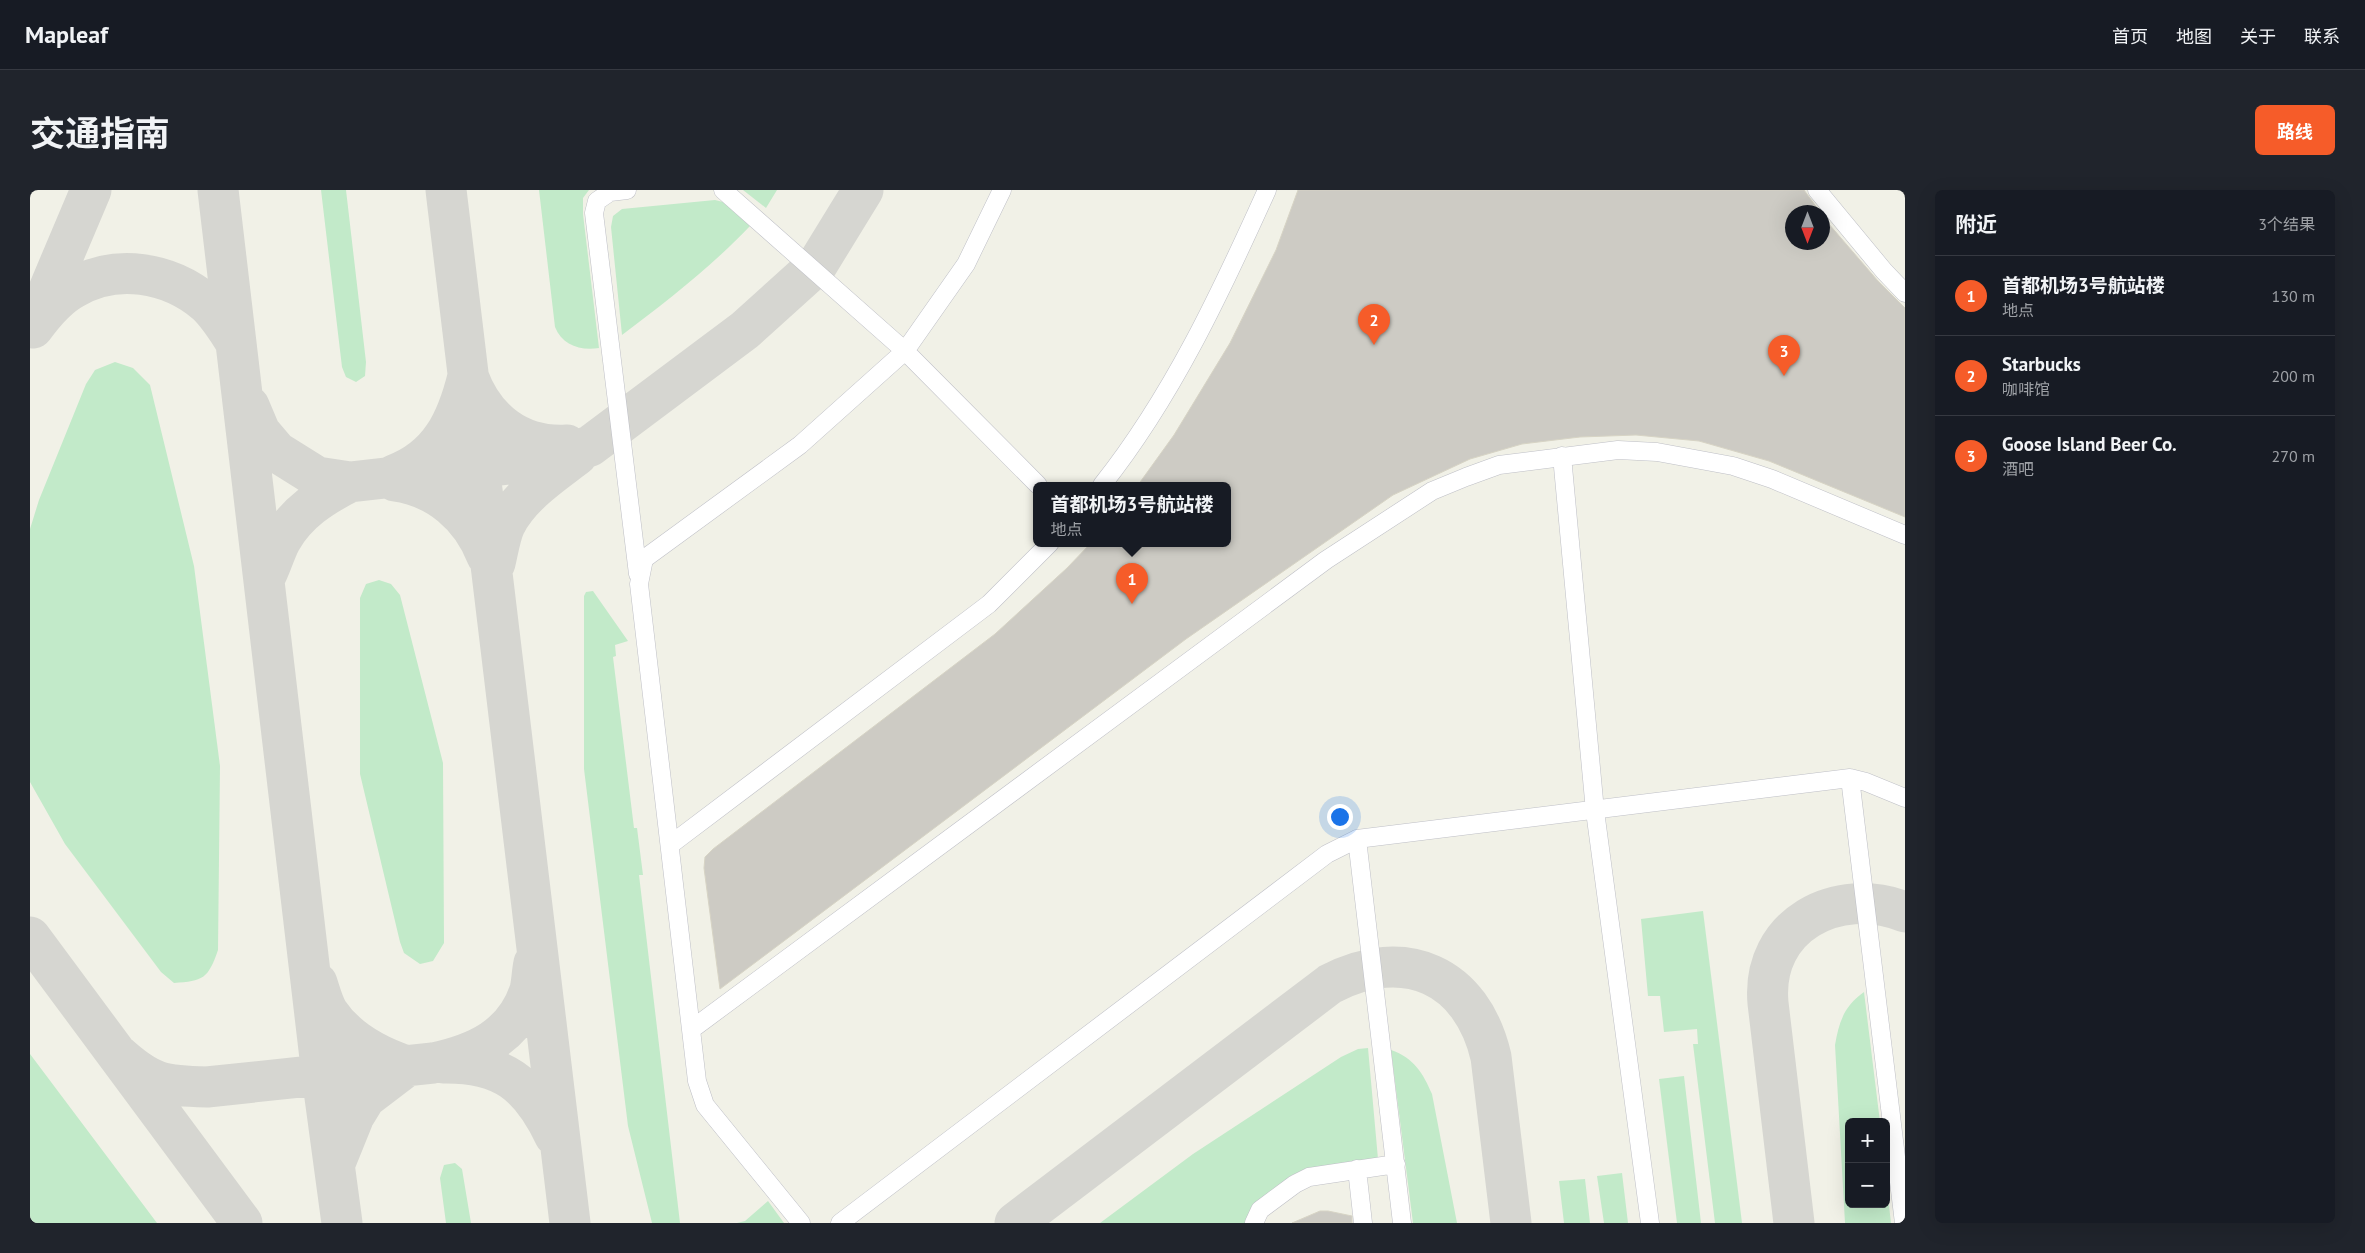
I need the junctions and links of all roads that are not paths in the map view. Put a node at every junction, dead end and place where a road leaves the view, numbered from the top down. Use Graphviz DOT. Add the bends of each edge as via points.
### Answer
graph roads {
  1 [pos="627,190"];
  2 [pos="723,190"];
  3 [pos="1002,190"];
  4 [pos="1267,190"];
  5 [pos="1816,190"];
  6 [pos="1905,293"];
  7 [pos="904,351"];
  8 [pos="1562,456"];
  9 [pos="1035,482"];
  10 [pos="1104,482"];
  11 [pos="1905,535"];
  12 [pos="1046,547"];
  13 [pos="639,584"];
  14 [pos="1850,778"];
  15 [pos="1905,798"];
  16 [pos="1595,811"];
  17 [pos="1357,839"];
  18 [pos="670,845"];
  19 [pos="692,1029"];
  20 [pos="1396,1164"];
  21 [pos="1357,1169"];
  22 [pos="801,1223"];
  23 [pos="840,1223"];
  24 [pos="1254,1223"];
  25 [pos="1363,1223"];
  26 [pos="1402,1223"];
  27 [pos="1650,1223"];
  28 [pos="1904,1223"];
  1 -- 13 [label="lane" via="610,192 597,201 594,212"];
  2 -- 7 [label="lane"];
  3 -- 7 [label="lane" via="966,264"];
  4 -- 10 [label="lane" via="1209,314 1138,435"];
  5 -- 6 [label="lane"];
  7 -- 9 [label="lane"];
  7 -- 13 [label="lane" via="800,446 644,559"];
  8 -- 11 [label="lane" via="1618,450 1657,452 1733,466"];
  8 -- 16 [label="lane"];
  8 -- 19 [label="lane" via="1499,465 1466,476 1432,491 1381,524 1318,566"];
  12 -- 18 [label="lane" via="989,604"];
  13 -- 18 [label="lane"];
  14 -- 15 [label="lane"];
  14 -- 16 [label="lane"];
  14 -- 28 [label="lane"];
  16 -- 17 [label="lane"];
  16 -- 27 [label="lane"];
  17 -- 20 [label="lane"];
  17 -- 23 [label="lane" via="1327,854"];
  18 -- 19 [label="lane"];
  19 -- 22 [label="lane" via="697,1081 705,1105"];
  20 -- 21 [label="lane"];
  20 -- 26 [label="lane"];
  21 -- 24 [label="lane" via="1309,1177 1295,1184 1260,1210"];
  21 -- 25 [label="lane"];
}
